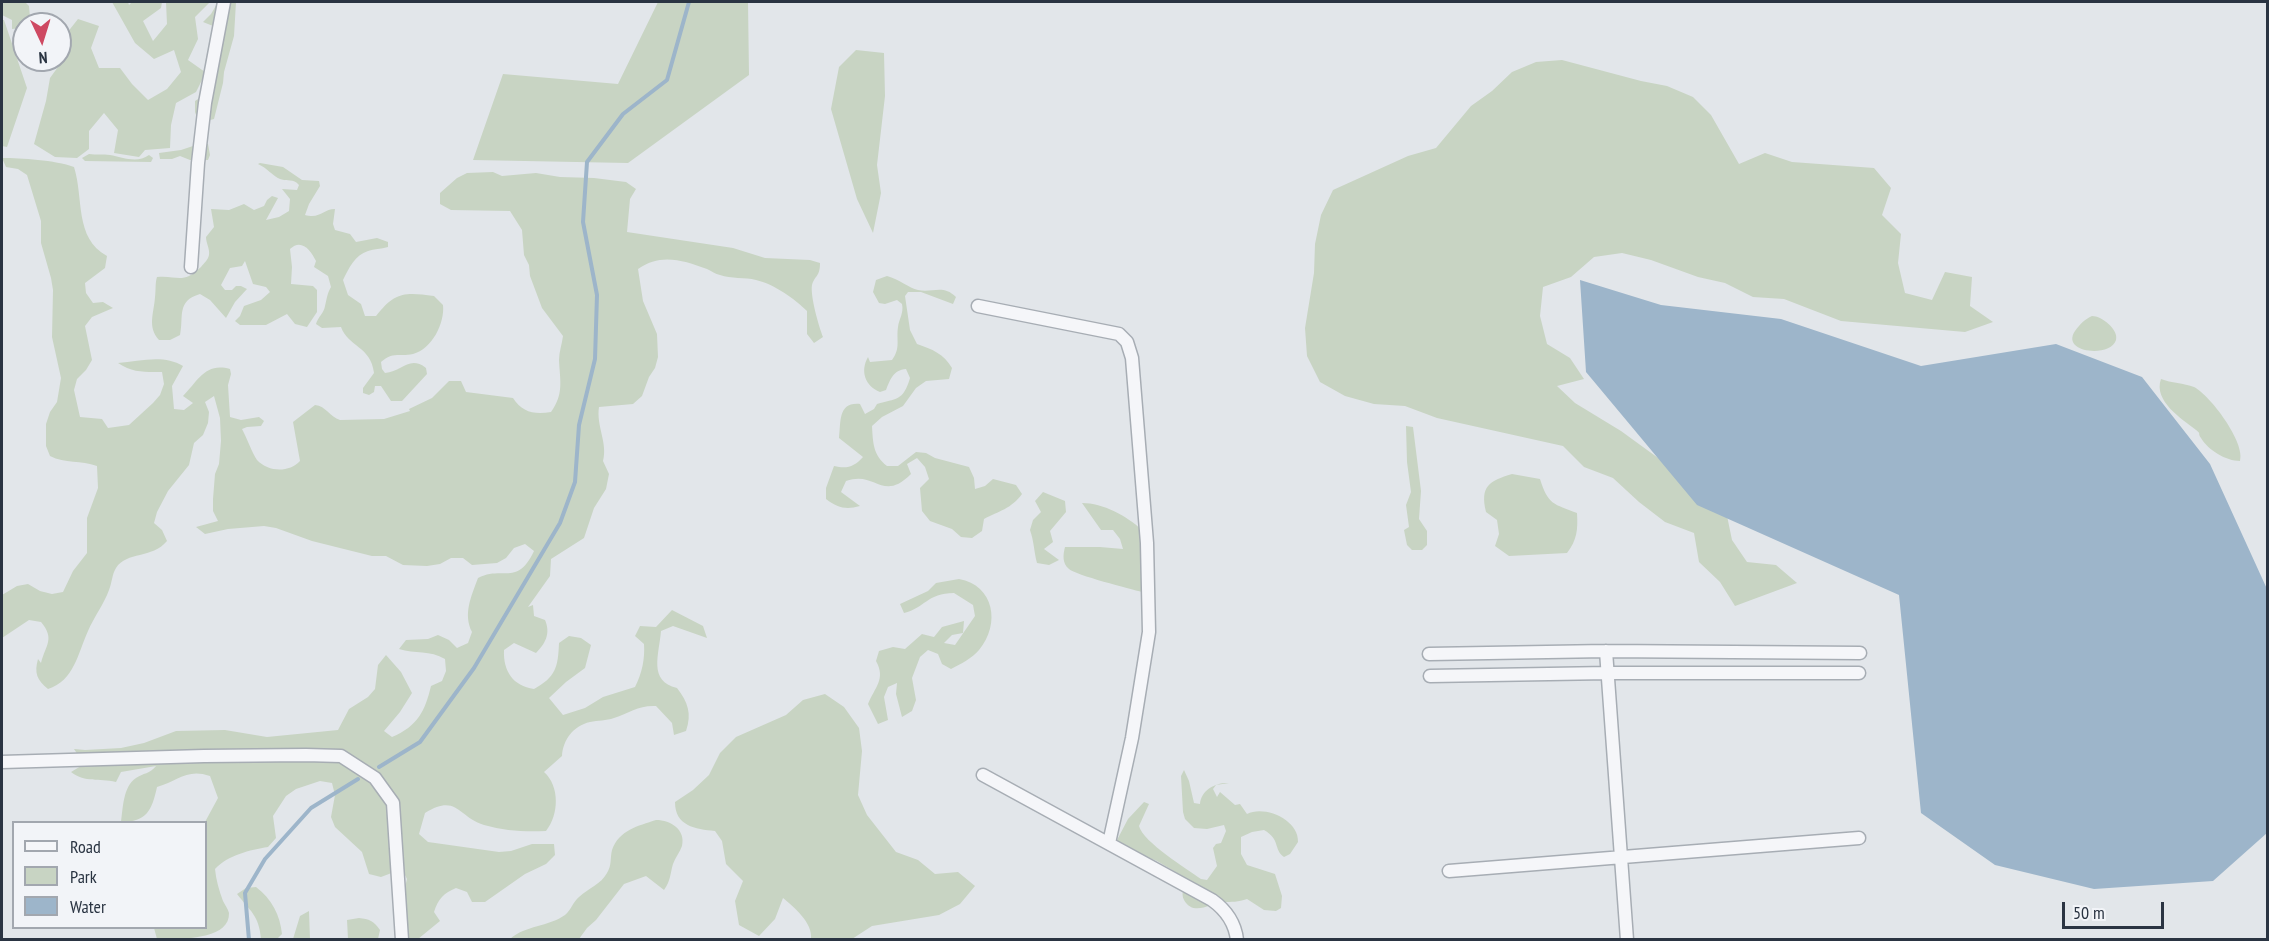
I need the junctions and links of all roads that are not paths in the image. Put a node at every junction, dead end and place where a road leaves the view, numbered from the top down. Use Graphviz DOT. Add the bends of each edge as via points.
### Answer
graph roads {
  1 [pos="224,2"];
  2 [pos="192,267"];
  3 [pos="978,306"];
  4 [pos="1606,651"];
  5 [pos="1860,653"];
  6 [pos="1429,654"];
  7 [pos="1608,673"];
  8 [pos="1858,673"];
  9 [pos="1430,676"];
  10 [pos="2,762"];
  11 [pos="983,775"];
  12 [pos="1859,838"];
  13 [pos="1109,843"];
  14 [pos="1620,858"];
  15 [pos="1449,871"];
  16 [pos="402,939"];
  17 [pos="1237,939"];
  18 [pos="1627,939"];
  1 -- 2 [label="street" via="205,103"];
  3 -- 13 [label="street" via="1119,334 1127,342 1132,358 1147,543 1149,632 1132,738"];
  4 -- 5 [label="street"];
  4 -- 6 [label="street"];
  4 -- 7 [label="street"];
  7 -- 8 [label="street"];
  7 -- 9 [label="street"];
  7 -- 14 [label="street"];
  10 -- 16 [label="street" via="341,756 375,778 393,803"];
  11 -- 13 [label="street"];
  12 -- 14 [label="street"];
  13 -- 17 [label="street" via="1223,908 1236,928"];
  14 -- 15 [label="street"];
  14 -- 18 [label="street"];
}
